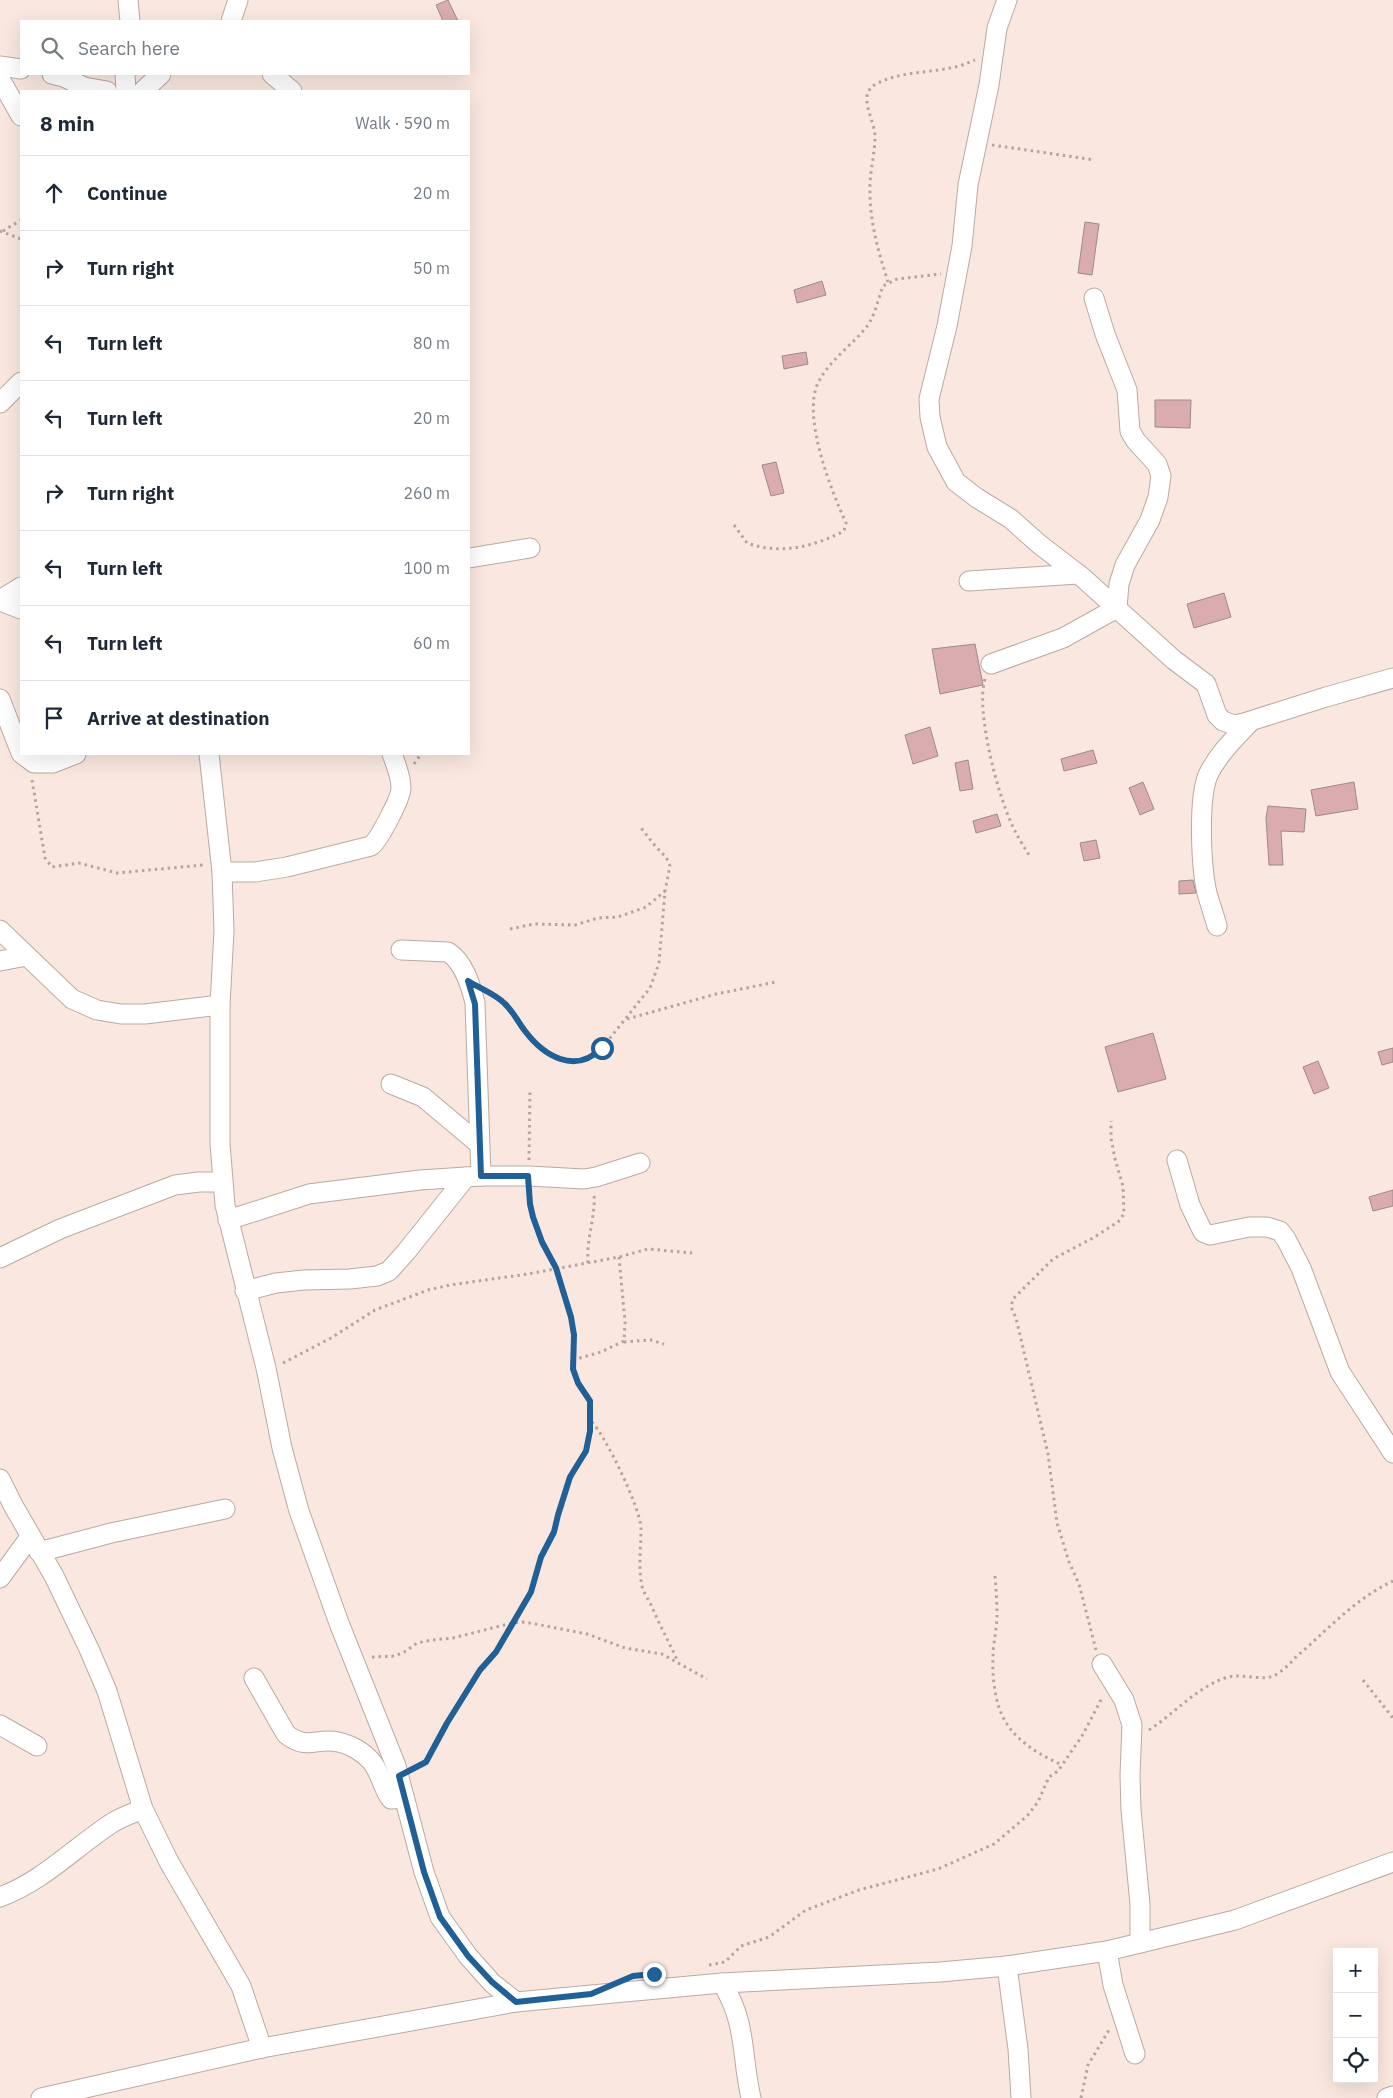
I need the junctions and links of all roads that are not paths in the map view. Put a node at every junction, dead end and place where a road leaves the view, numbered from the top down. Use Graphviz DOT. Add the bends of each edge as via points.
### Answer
graph roads {
  1 [pos="128,0"];
  2 [pos="238,0"];
  3 [pos="1007,0"];
  4 [pos="130,20"];
  5 [pos="231,20"];
  6 [pos="0,66"];
  7 [pos="20,70"];
  8 [pos="56,75"];
  9 [pos="125,75"];
  10 [pos="160,75"];
  11 [pos="273,75"];
  12 [pos="0,79"];
  13 [pos="102,90"];
  14 [pos="126,90"];
  15 [pos="144,90"];
  16 [pos="291,90"];
  17 [pos="20,114"];
  18 [pos="1094,298"];
  19 [pos="20,383"];
  20 [pos="0,403"];
  21 [pos="530,548"];
  22 [pos="470,558"];
  23 [pos="1078,574"];
  24 [pos="969,581"];
  25 [pos="20,588"];
  26 [pos="0,600"];
  27 [pos="1117,608"];
  28 [pos="20,609"];
  29 [pos="991,664"];
  30 [pos="1393,678"];
  31 [pos="0,699"];
  32 [pos="1251,721"];
  33 [pos="20,744"];
  34 [pos="73,755"];
  35 [pos="213,755"];
  36 [pos="392,755"];
  37 [pos="26,757"];
  38 [pos="222,867"];
  39 [pos="1218,926"];
  40 [pos="0,930"];
  41 [pos="401,950"];
  42 [pos="27,956"];
  43 [pos="0,961"];
  44 [pos="220,1005"];
  45 [pos="391,1084"];
  46 [pos="479,1144"];
  47 [pos="1177,1160"];
  48 [pos="640,1163"];
  49 [pos="473,1176"];
  50 [pos="223,1182"];
  51 [pos="228,1220"];
  52 [pos="0,1258"];
  53 [pos="245,1291"];
  54 [pos="1393,1453"];
  55 [pos="0,1479"];
  56 [pos="225,1510"];
  57 [pos="35,1545"];
  58 [pos="0,1578"];
  59 [pos="1106,1671"];
  60 [pos="254,1678"];
  61 [pos="0,1725"];
  62 [pos="37,1746"];
  63 [pos="404,1798"];
  64 [pos="143,1809"];
  65 [pos="1393,1862"];
  66 [pos="0,1897"];
  67 [pos="1140,1943"];
  68 [pos="1107,1950"];
  69 [pos="1007,1966"];
  70 [pos="722,1983"];
  71 [pos="516,2002"];
  72 [pos="262,2048"];
  73 [pos="1135,2054"];
  74 [pos="1393,2096"];
  75 [pos="41,2098"];
  76 [pos="750,2098"];
  77 [pos="1020,2098"];
  78 [pos="1387,2098"];
  1 -- 4 [label="street"];
  2 -- 5 [label="street"];
  3 -- 23 [label="street" via="997,28 968,184 962,246 930,400 930,417 937,447 956,482 1011,519"];
  6 -- 7 [label="street"];
  8 -- 13 [label="street" via="84,87"];
  9 -- 14 [label="street"];
  10 -- 15 [label="street"];
  11 -- 16 [label="street"];
  12 -- 17 [label="street"];
  18 -- 27 [label="street" via="1126,390 1130,431 1157,464 1161,476 1150,520 1125,565"];
  19 -- 20 [label="street"];
  21 -- 22 [label="street"];
  23 -- 24 [label="street"];
  23 -- 27 [label="street"];
  25 -- 26 [label="street"];
  26 -- 28 [label="street"];
  27 -- 29 [label="street" via="1063,638"];
  27 -- 32 [label="street" via="1174,660 1206,684 1217,715 1223,721 1234,725"];
  30 -- 32 [label="street"];
  31 -- 33 [label="street"];
  32 -- 39 [label="street" via="1216,760 1207,777 1202,806 1207,891"];
  34 -- 37 [label="street" via="53,763"];
  35 -- 38 [label="street"];
  36 -- 38 [label="street" via="400,781 400,795 379,839 371,846 255,872"];
  38 -- 44 [label="street" via="224,931"];
  40 -- 42 [label="street"];
  41 -- 46 [label="street" via="448,952 461,965 468,981 475,1004"];
  42 -- 43 [label="street"];
  42 -- 44 [label="street" via="72,999 97,1010 145,1014"];
  44 -- 50 [label="street"];
  45 -- 46 [label="street" via="422,1097"];
  46 -- 49 [label="street"];
  47 -- 54 [label="street" via="1202,1232 1210,1235 1234,1228 1267,1227 1280,1231 1286,1238 1301,1268 1340,1372"];
  48 -- 49 [label="street" via="592,1178"];
  49 -- 51 [label="street" via="309,1194"];
  49 -- 53 [label="street" via="389,1271 378,1276 304,1280"];
  50 -- 51 [label="street"];
  50 -- 52 [label="street" via="175,1185 60,1229"];
  51 -- 53 [label="street"];
  53 -- 63 [label="street" via="299,1510 376,1710"];
  55 -- 57 [label="street"];
  56 -- 57 [label="street"];
  57 -- 58 [label="street"];
  57 -- 64 [label="street" via="68,1603 108,1691"];
  59 -- 67 [label="street" via="1124,1700 1132,1725 1131,1810 1140,1904"];
  60 -- 63 [label="street" via="286,1734 304,1744 337,1741 355,1748 372,1762 391,1799"];
  61 -- 62 [label="street"];
  63 -- 71 [label="street" via="440,1917 468,1956"];
  64 -- 66 [label="street" via="114,1822 18,1890"];
  64 -- 72 [label="street" via="168,1862 241,1986"];
  65 -- 67 [label="street" via="1235,1920"];
  67 -- 68 [label="street"];
  68 -- 69 [label="street"];
  68 -- 73 [label="street" via="1113,1984"];
  69 -- 70 [label="street"];
  69 -- 77 [label="street" via="1018,2049"];
  70 -- 71 [label="street"];
  70 -- 76 [label="street" via="739,2018"];
  71 -- 72 [label="street"];
  72 -- 75 [label="street"];
  74 -- 78 [label="street"];
}
